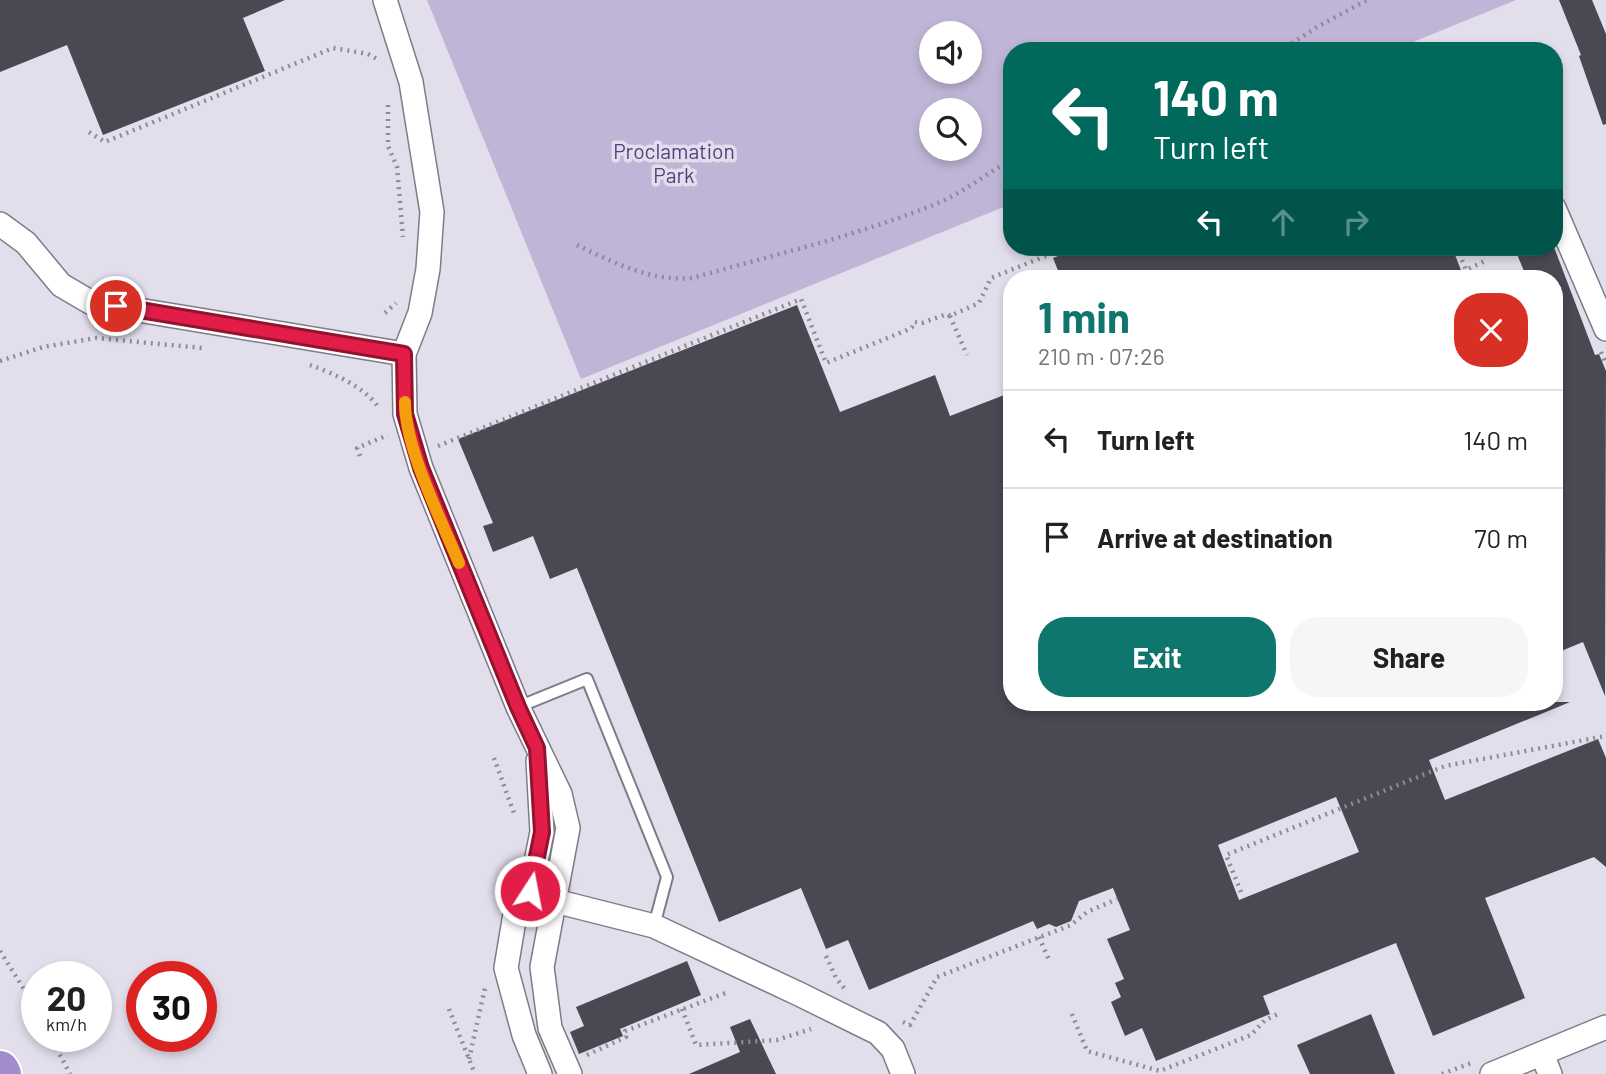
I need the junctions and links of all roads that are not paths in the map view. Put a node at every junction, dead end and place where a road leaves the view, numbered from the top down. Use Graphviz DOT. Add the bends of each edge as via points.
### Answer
graph roads {
  1 [pos="385,0"];
  2 [pos="0,224"];
  3 [pos="1563,229"];
  4 [pos="1606,329"];
  5 [pos="404,354"];
  6 [pos="518,707"];
  7 [pos="537,748"];
  8 [pos="530,891"];
  9 [pos="555,901"];
  10 [pos="654,926"];
  11 [pos="1606,1027"];
  12 [pos="1546,1064"];
  13 [pos="575,1066"];
  14 [pos="540,1074"];
  15 [pos="903,1074"];
  16 [pos="1492,1074"];
  1 -- 5 [label="street" via="411,82 432,212 420,313"];
  2 -- 5 [label="street" via="26,243 61,285 90,302"];
  3 -- 4 [label="street"];
  5 -- 6 [label="street" via="405,414 421,468"];
  6 -- 7 [label="street"];
  6 -- 10 [label="lane" via="587,679 667,877"];
  7 -- 8 [label="street" via="542,832"];
  7 -- 9 [label="street" via="560,794 568,828"];
  8 -- 9 [label="street"];
  8 -- 14 [label="street" via="516,908 506,968"];
  9 -- 10 [label="street"];
  9 -- 13 [label="street" via="542,967 550,1028"];
  10 -- 15 [label="street" via="878,1033 893,1049"];
  11 -- 12 [label="street"];
  12 -- 16 [label="street"];
}
